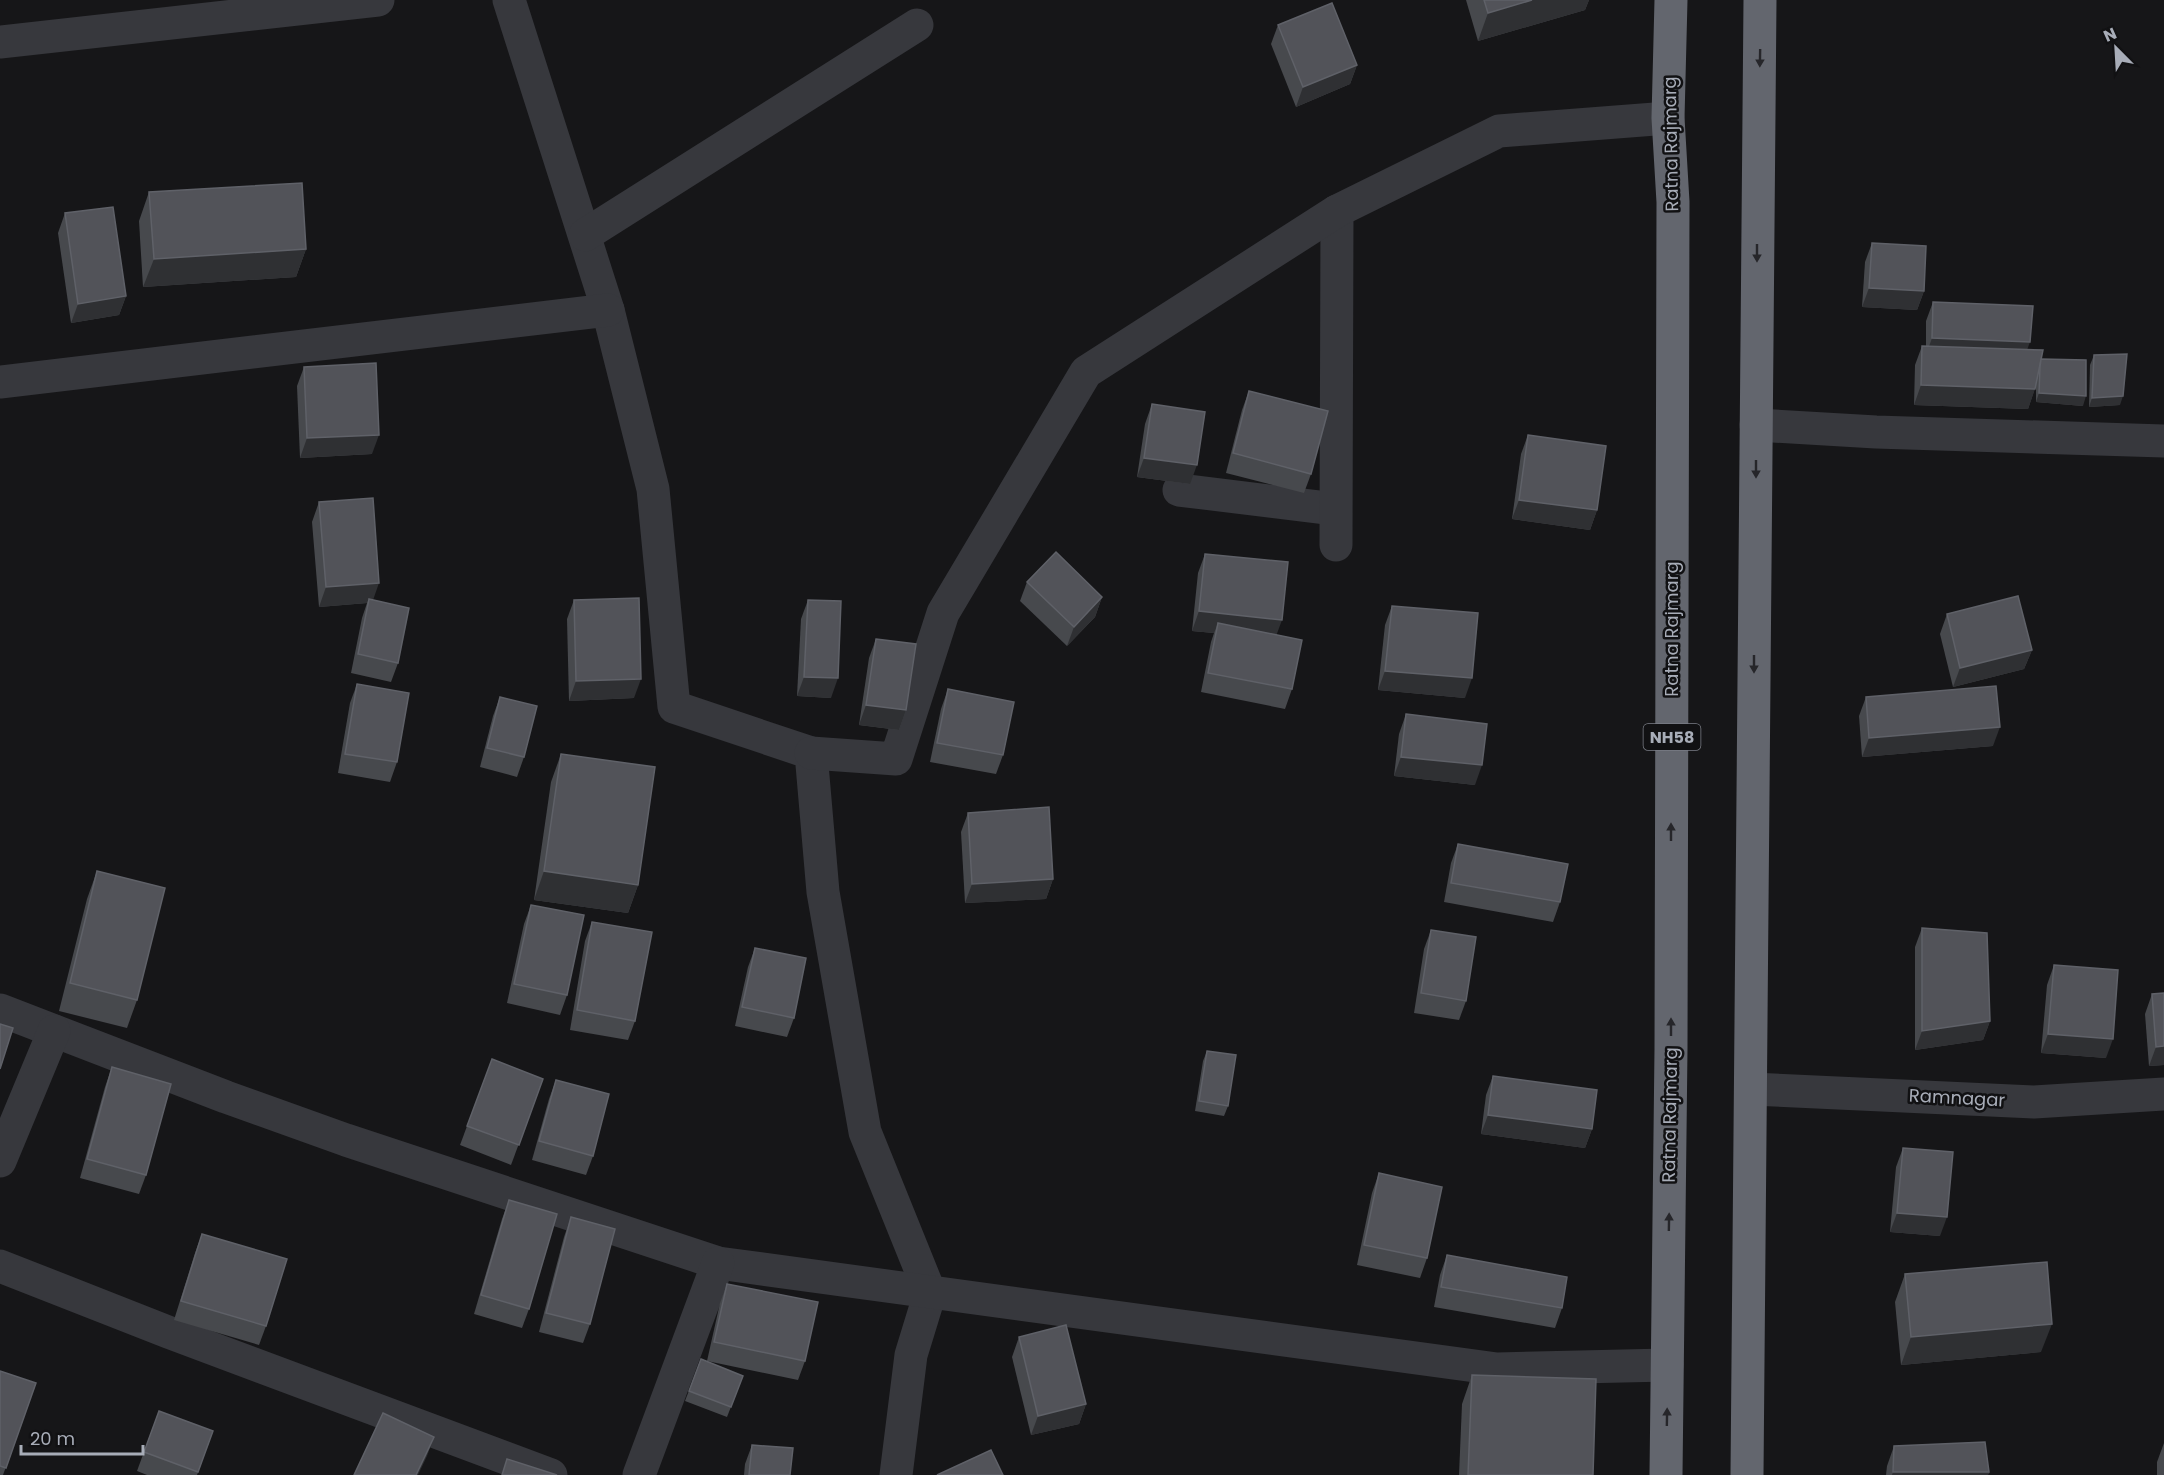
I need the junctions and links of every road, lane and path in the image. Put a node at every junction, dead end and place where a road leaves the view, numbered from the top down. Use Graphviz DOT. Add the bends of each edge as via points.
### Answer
graph roads {
  1 [pos="378,0"];
  2 [pos="509,0"];
  3 [pos="1671,0"];
  4 [pos="1760,0"];
  5 [pos="216,9"];
  6 [pos="917,25"];
  7 [pos="0,42"];
  8 [pos="1668,118"];
  9 [pos="1337,212"];
  10 [pos="585,235"];
  11 [pos="608,310"];
  12 [pos="0,382"];
  13 [pos="1756,425"];
  14 [pos="2164,441"];
  15 [pos="1179,490"];
  16 [pos="1335,509"];
  17 [pos="1336,545"];
  18 [pos="811,753"];
  19 [pos="0,1010"];
  20 [pos="54,1030"];
  21 [pos="1751,1089"];
  22 [pos="2164,1094"];
  23 [pos="0,1161"];
  24 [pos="718,1263"];
  25 [pos="0,1266"];
  26 [pos="930,1293"];
  27 [pos="1667,1365"];
  28 [pos="551,1475"];
  29 [pos="639,1475"];
  30 [pos="896,1475"];
  31 [pos="1666,1475"];
  32 [pos="1747,1475"];
  1 -- 5 [label="street"];
  2 -- 10 [label="street"];
  3 -- 8 [label="highway, Ratna Rajmarg / NH58"];
  4 -- 13 [label="highway, one-way"];
  5 -- 7 [label="street"];
  6 -- 10 [label="street"];
  8 -- 9 [label="street" via="1499,130"];
  27 -- 8 [label="highway, Ratna Rajmarg / NH58, one-way" via="1673,214"];
  9 -- 16 [label="street"];
  9 -- 18 [label="street" via="1086,372 943,613 896,759"];
  10 -- 11 [label="street"];
  11 -- 12 [label="street"];
  11 -- 18 [label="street" via="654,489 674,707"];
  13 -- 14 [label="street"];
  13 -- 21 [label="highway, one-way"];
  15 -- 16 [label="street"];
  16 -- 17 [label="street"];
  18 -- 26 [label="street" via="823,892 865,1132"];
  19 -- 20 [label="street"];
  20 -- 23 [label="street"];
  20 -- 24 [label="street" via="346,1140"];
  21 -- 22 [label="street, Ramnagar" via="2034,1102"];
  21 -- 32 [label="highway"];
  24 -- 26 [label="street"];
  24 -- 29 [label="street"];
  25 -- 28 [label="street"];
  26 -- 27 [label="street" via="1497,1369"];
  26 -- 30 [label="street" via="911,1355"];
  31 -- 27 [label="highway, Ratna Rajmarg / NH58, one-way"];
}
